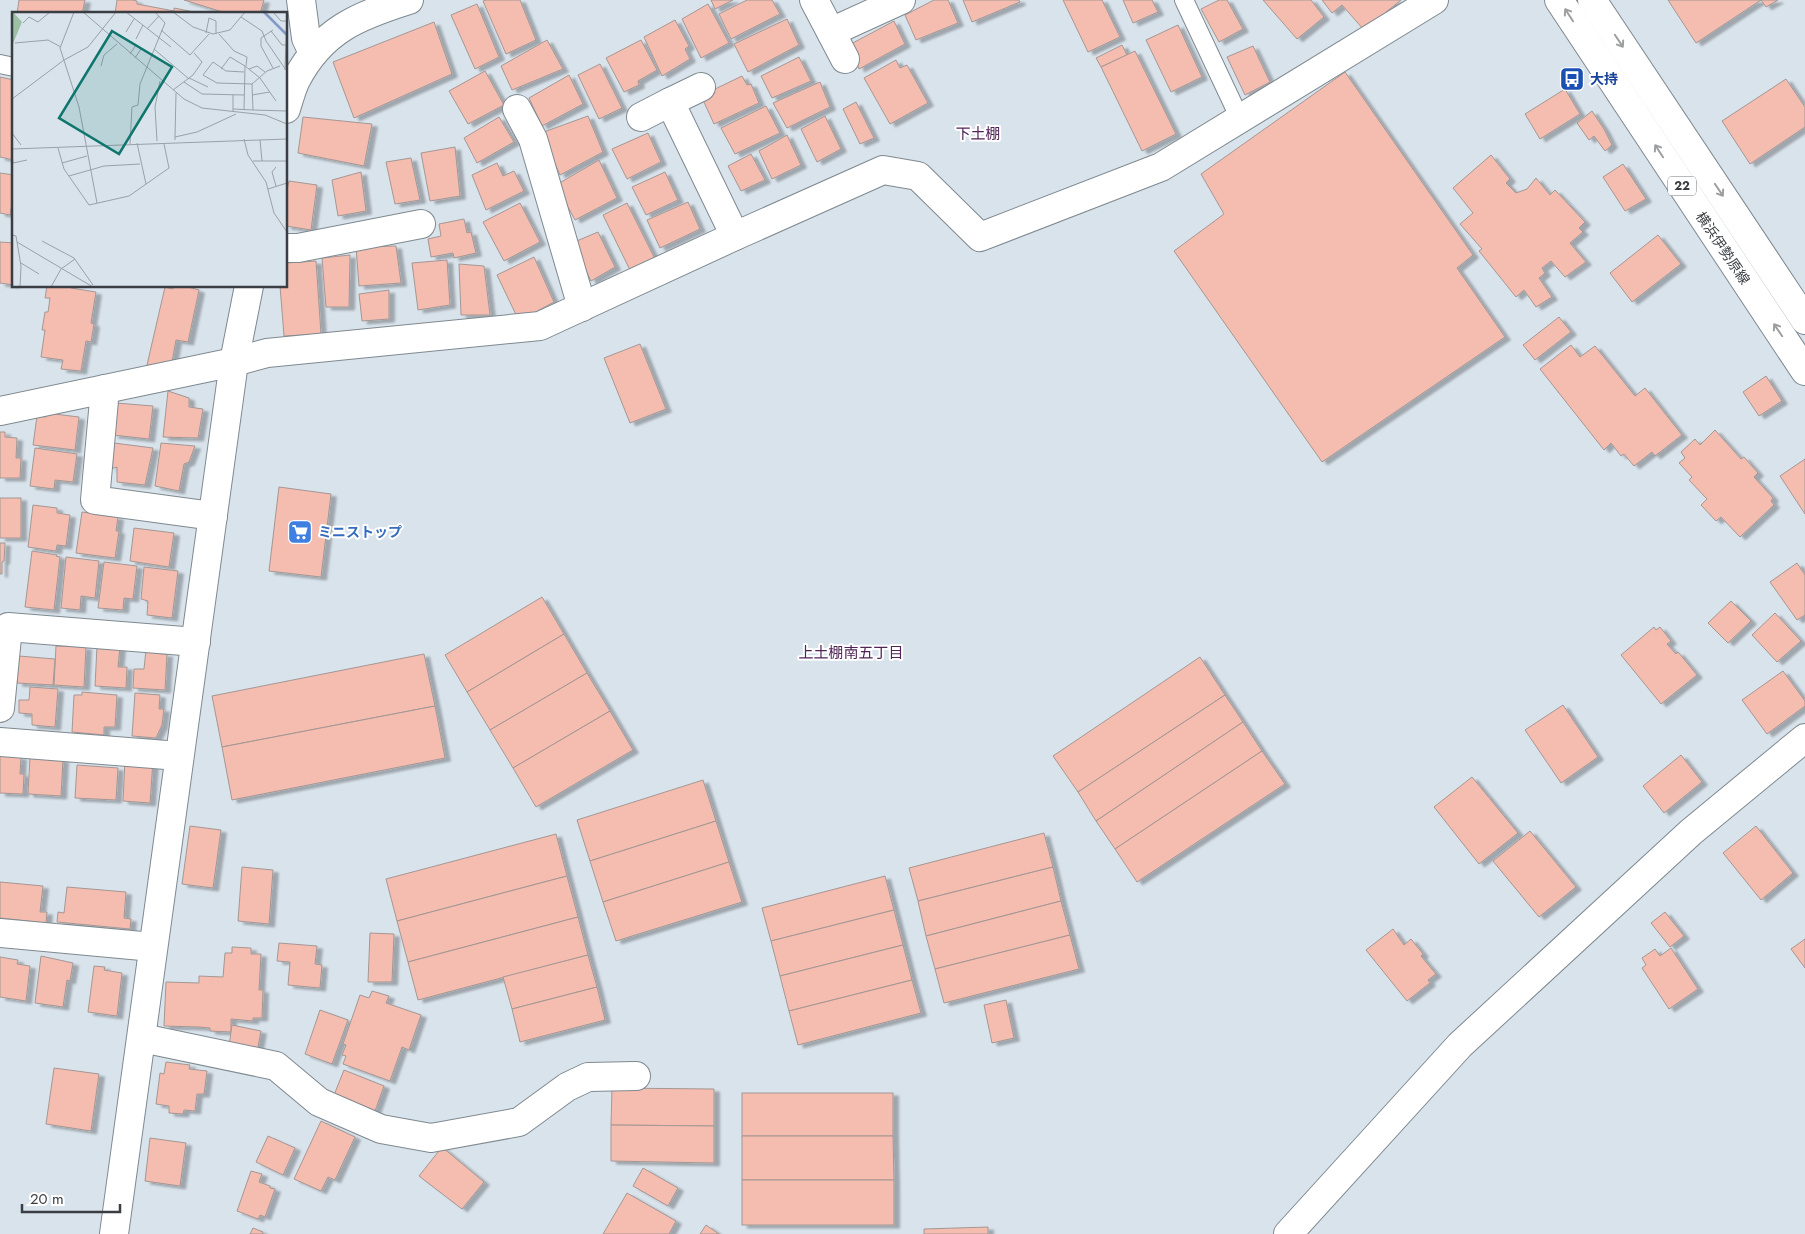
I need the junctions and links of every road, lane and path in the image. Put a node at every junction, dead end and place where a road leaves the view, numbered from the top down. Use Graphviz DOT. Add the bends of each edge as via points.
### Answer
graph roads {
  1 [pos="301,0"];
  2 [pos="409,0"];
  3 [pos="814,0"];
  4 [pos="901,0"];
  5 [pos="1184,0"];
  6 [pos="1434,0"];
  7 [pos="1559,0"];
  8 [pos="1592,0"];
  9 [pos="831,32"];
  10 [pos="313,53"];
  11 [pos="845,59"];
  12 [pos="701,87"];
  13 [pos="670,102"];
  14 [pos="288,103"];
  15 [pos="517,109"];
  16 [pos="641,117"];
  17 [pos="1240,119"];
  18 [pos="421,224"];
  19 [pos="735,236"];
  20 [pos="288,248"];
  21 [pos="249,288"];
  22 [pos="582,307"];
  23 [pos="1805,320"];
  24 [pos="234,362"];
  25 [pos="1805,371"];
  26 [pos="105,389"];
  27 [pos="0,411"];
  28 [pos="213,516"];
  29 [pos="196,642"];
  30 [pos="0,708"];
  31 [pos="1805,738"];
  32 [pos="0,742"];
  33 [pos="179,756"];
  34 [pos="0,933"];
  35 [pos="154,947"];
  36 [pos="142,1038"];
  37 [pos="636,1076"];
  38 [pos="114,1234"];
  39 [pos="1288,1234"];
  1 -- 10 [label="street" via="306,38"];
  2 -- 10 [label="street" via="359,18 338,30"];
  3 -- 9 [label="street"];
  4 -- 9 [label="street"];
  5 -- 17 [label="lane"];
  6 -- 17 [label="street"];
  25 -- 7 [label="street, 横浜伊勢原線 / 22, one-way"];
  8 -- 23 [label="street, 横浜伊勢原線 / 22, one-way"];
  9 -- 11 [label="street"];
  10 -- 14 [label="street" via="296,81"];
  12 -- 13 [label="street"];
  13 -- 16 [label="street"];
  13 -- 19 [label="street"];
  15 -- 22 [label="street" via="533,139"];
  17 -- 19 [label="street" via="1160,167 980,238 918,176 882,170"];
  18 -- 20 [label="street"];
  19 -- 22 [label="street"];
  21 -- 24 [label="street"];
  22 -- 24 [label="street" via="540,326 267,353"];
  24 -- 26 [label="street"];
  24 -- 28 [label="street"];
  26 -- 27 [label="street"];
  26 -- 28 [label="street" via="95,500"];
  28 -- 29 [label="street"];
  29 -- 30 [label="street" via="8,626"];
  29 -- 33 [label="street"];
  31 -- 39 [label="street" via="1691,832 1460,1045"];
  32 -- 33 [label="street"];
  33 -- 35 [label="street"];
  34 -- 35 [label="street"];
  35 -- 36 [label="street"];
  36 -- 37 [label="street" via="276,1066 319,1102 381,1128 431,1138 519,1122 567,1087 588,1077"];
  36 -- 38 [label="street"];
}
